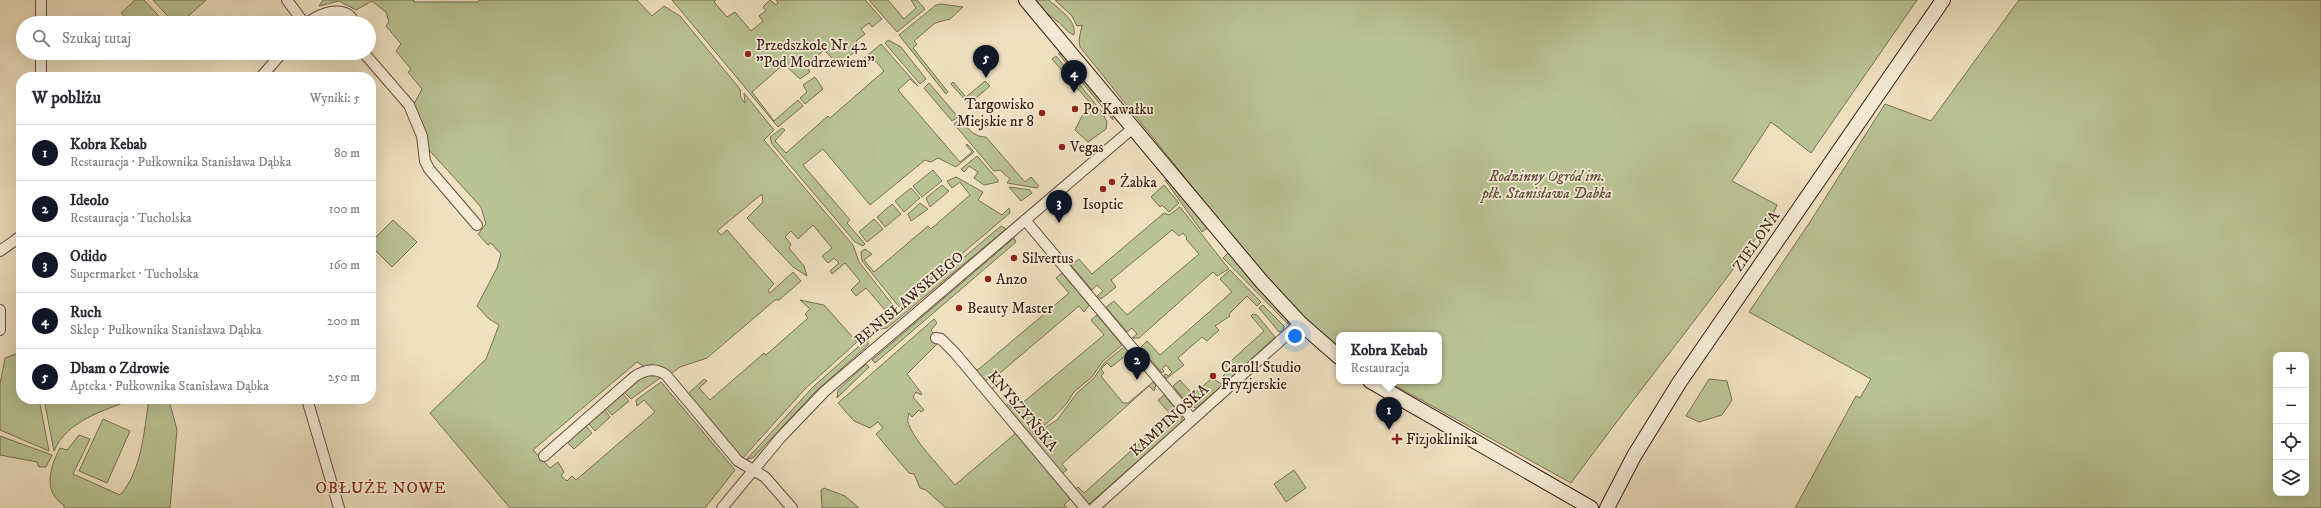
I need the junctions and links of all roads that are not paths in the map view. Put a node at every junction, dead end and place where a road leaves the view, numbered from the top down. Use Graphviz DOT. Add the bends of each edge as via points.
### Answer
graph roads {
  1 [pos="41,0"];
  2 [pos="287,0"];
  3 [pos="1026,0"];
  4 [pos="1943,0"];
  5 [pos="41,16"];
  6 [pos="300,16"];
  7 [pos="318,16"];
  8 [pos="351,16"];
  9 [pos="41,60"];
  10 [pos="276,60"];
  11 [pos="370,60"];
  12 [pos="41,72"];
  13 [pos="265,72"];
  14 [pos="1133,128"];
  15 [pos="1025,220"];
  16 [pos="477,225"];
  17 [pos="16,239"];
  18 [pos="0,250"];
  19 [pos="0,310"];
  20 [pos="1300,324"];
  21 [pos="0,330"];
  22 [pos="936,338"];
  23 [pos="1336,354"];
  24 [pos="1375,384"];
  25 [pos="309,404"];
  26 [pos="1192,419"];
  27 [pos="544,456"];
  28 [pos="752,470"];
  29 [pos="339,508"];
  30 [pos="722,508"];
  31 [pos="792,508"];
  32 [pos="1085,508"];
  33 [pos="1094,508"];
  34 [pos="1590,508"];
  35 [pos="1607,508"];
  1 -- 5 [label="street"];
  2 -- 6 [label="street"];
  3 -- 14 [label="street"];
  4 -- 35 [label="street, ZIELONA" via="1679,383 1634,456"];
  7 -- 8 [label="street" via="335,11 345,12"];
  9 -- 12 [label="street"];
  10 -- 13 [label="street"];
  11 -- 16 [label="street" via="409,105 422,136 425,161 429,169"];
  14 -- 15 [label="street, BENISŁAWSKIEGO"];
  14 -- 20 [label="street" via="1228,243"];
  15 -- 26 [label="street"];
  15 -- 28 [label="street, BENISŁAWSKIEGO" via="824,392"];
  17 -- 18 [label="street"];
  19 -- 21 [label="street"];
  20 -- 23 [label="street"];
  20 -- 26 [label="street, KAMPINOSKA"];
  22 -- 32 [label="street, KNYSZYŃSKA" via="941,339 955,353"];
  24 -- 34 [label="street"];
  25 -- 29 [label="street"];
  26 -- 33 [label="street, KAMPINOSKA"];
  27 -- 28 [label="street" via="634,377 650,370 666,375 738,461"];
  28 -- 30 [label="street, BENISŁAWSKIEGO"];
  28 -- 31 [label="street" via="765,476"];
}
